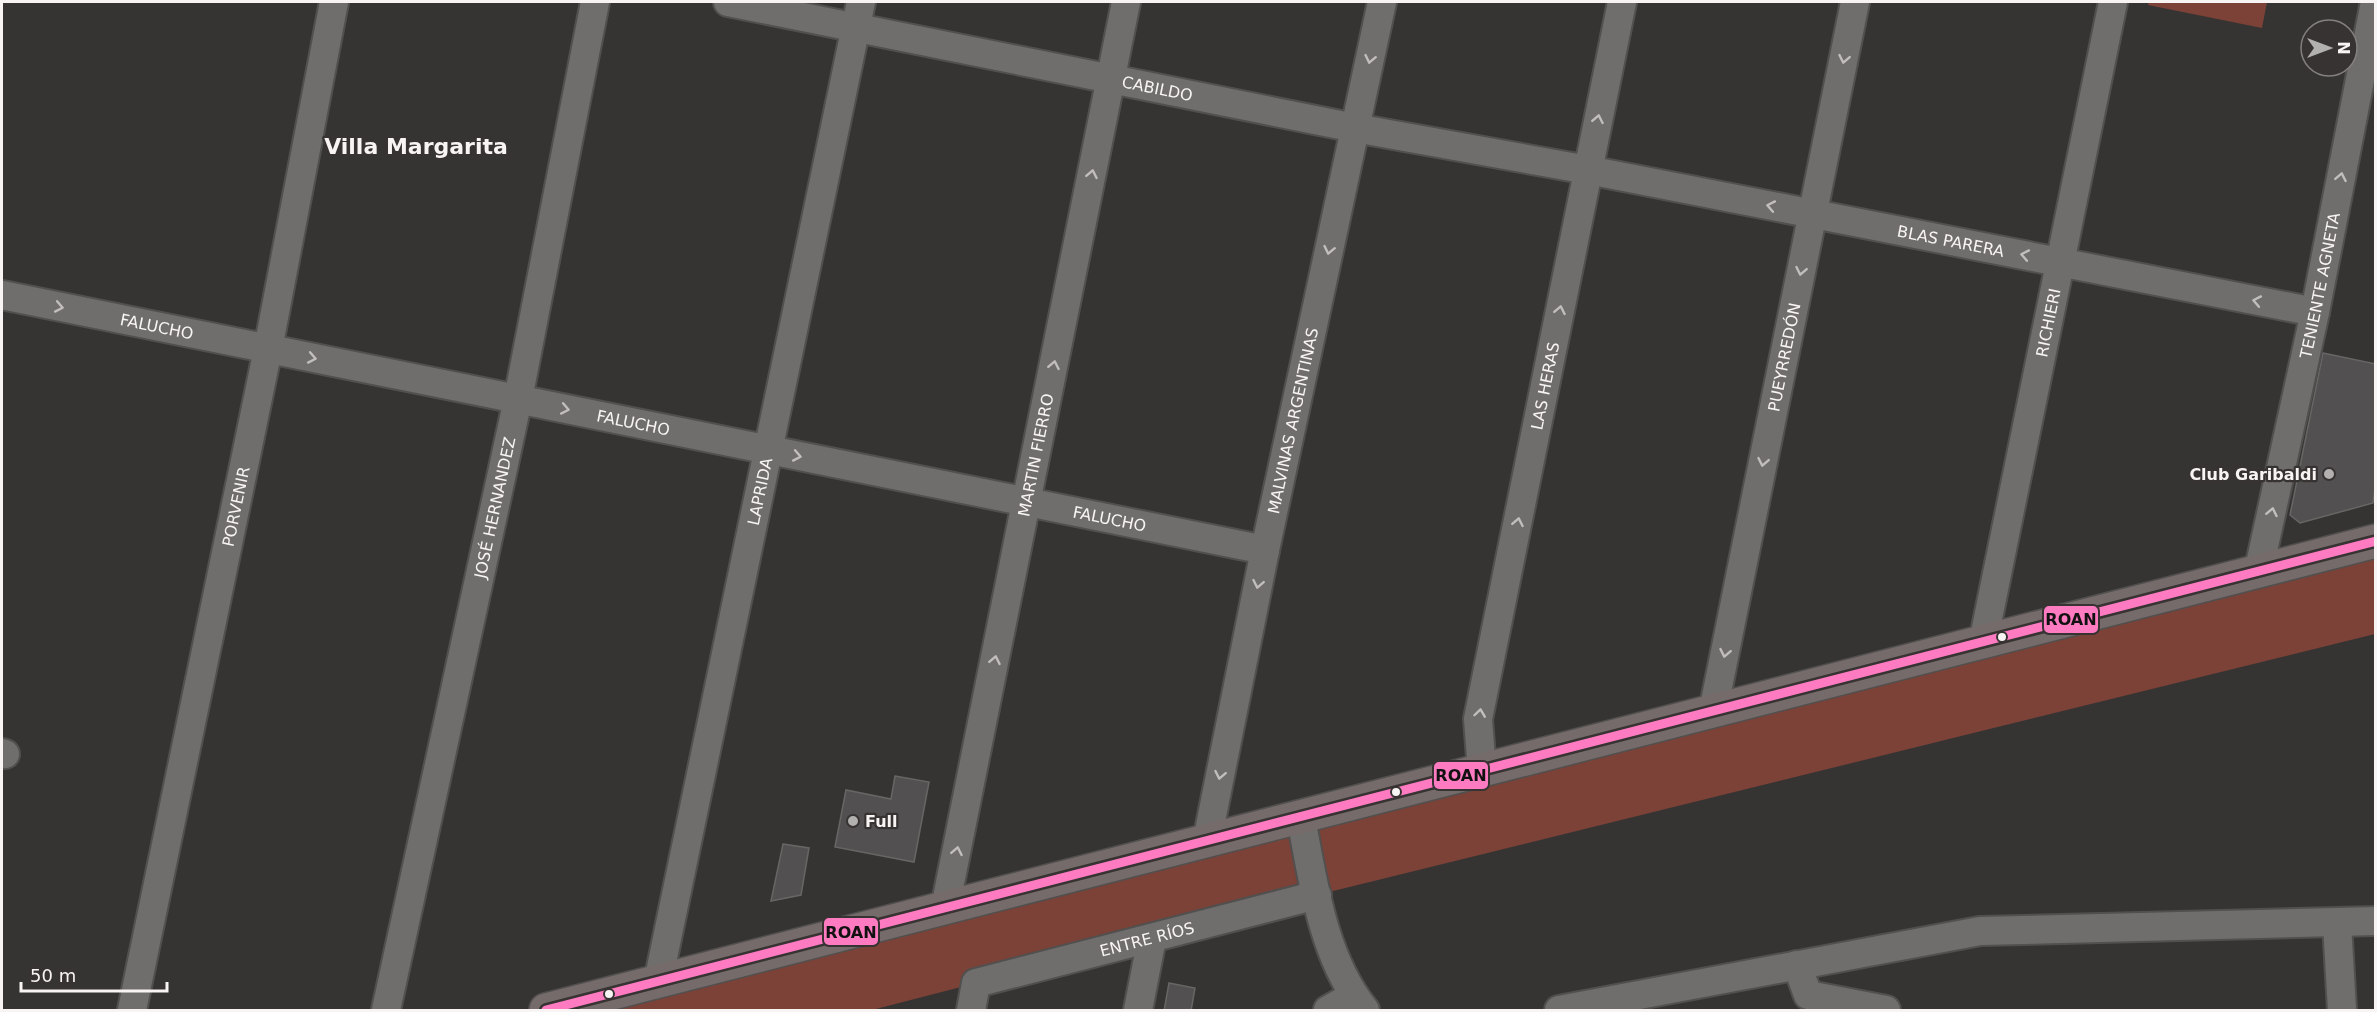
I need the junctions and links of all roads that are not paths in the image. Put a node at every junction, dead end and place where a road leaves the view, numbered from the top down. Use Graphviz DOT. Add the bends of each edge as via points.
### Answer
graph roads {
  1 [pos="334,2"];
  2 [pos="595,2"];
  3 [pos="728,2"];
  4 [pos="1126,2"];
  5 [pos="1382,2"];
  6 [pos="1622,2"];
  7 [pos="1855,2"];
  8 [pos="2113,2"];
  9 [pos="2375,2"];
  10 [pos="858,14"];
  11 [pos="1111,78"];
  12 [pos="1355,128"];
  13 [pos="1588,170"];
  14 [pos="1813,214"];
  15 [pos="2060,262"];
  16 [pos="2,295"];
  17 [pos="2315,312"];
  18 [pos="268,349"];
  19 [pos="518,399"];
  20 [pos="768,450"];
  21 [pos="1027,502"];
  22 [pos="2376,541"];
  23 [pos="1265,550"];
  24 [pos="2259,569"];
  25 [pos="1983,643"];
  26 [pos="1713,712"];
  27 [pos="1482,771"];
  28 [pos="1301,818"];
  29 [pos="1207,841"];
  30 [pos="1317,895"];
  31 [pos="945,908"];
  32 [pos="2376,921"];
  33 [pos="2337,923"];
  34 [pos="1152,938"];
  35 [pos="1797,965"];
  36 [pos="658,982"];
  37 [pos="974,997"];
  38 [pos="1359,1003"];
  39 [pos="132,1011"];
  40 [pos="386,1011"];
  41 [pos="546,1011"];
  42 [pos="1138,1011"];
  43 [pos="1328,1011"];
  44 [pos="1559,1011"];
  45 [pos="1886,1011"];
  46 [pos="2342,1011"];
  1 -- 18 [label="street, PORVENIR"];
  2 -- 19 [label="street, JOSÉ HERNANDEZ"];
  3 -- 10 [label="street, CABILDO"];
  4 -- 11 [label="street, MARTIN FIERRO"];
  5 -- 12 [label="street, MALVINAS ARGENTINAS, one-way"];
  13 -- 6 [label="street, LAS HERAS, one-way"];
  7 -- 14 [label="street, PUEYRREDÓN, one-way"];
  8 -- 15 [label="street, RICHIERI"];
  17 -- 9 [label="street, TENIENTE AGNETA, one-way"];
  10 -- 11 [label="street, CABILDO"];
  10 -- 20 [label="street, LAPRIDA"];
  11 -- 12 [label="street, CABILDO"];
  21 -- 11 [label="street, MARTIN FIERRO, one-way"];
  12 -- 13 [label="street, CABILDO"];
  12 -- 23 [label="street, MALVINAS ARGENTINAS, one-way"];
  14 -- 13 [label="street, BLAS PARERA, one-way"];
  27 -- 13 [label="street, LAS HERAS, one-way" via="1478,719"];
  15 -- 14 [label="street, BLAS PARERA, one-way"];
  14 -- 26 [label="street, PUEYRREDÓN, one-way"];
  17 -- 15 [label="street, BLAS PARERA, one-way"];
  15 -- 25 [label="street, RICHIERI"];
  16 -- 18 [label="street, FALUCHO, one-way"];
  24 -- 17 [label="street, TENIENTE AGNETA, one-way"];
  18 -- 19 [label="street, FALUCHO, one-way"];
  18 -- 39 [label="street, PORVENIR"];
  19 -- 20 [label="street, FALUCHO, one-way"];
  19 -- 40 [label="street, JOSÉ HERNANDEZ"];
  20 -- 21 [label="street, FALUCHO, one-way"];
  20 -- 36 [label="street, LAPRIDA"];
  21 -- 23 [label="street, FALUCHO"];
  31 -- 21 [label="street, MARTIN FIERRO, one-way"];
  22 -- 24 [label="main road"];
  23 -- 29 [label="street, MALVINAS ARGENTINAS, one-way"];
  24 -- 25 [label="main road"];
  25 -- 26 [label="main road"];
  26 -- 27 [label="main road"];
  27 -- 28 [label="main road"];
  28 -- 29 [label="main road"];
  28 -- 30 [label="street"];
  29 -- 31 [label="main road"];
  30 -- 34 [label="street, ENTRE RÍOS"];
  30 -- 38 [label="street" via="1332,951"];
  31 -- 36 [label="main road"];
  32 -- 33 [label="street"];
  33 -- 35 [label="street" via="1980,931"];
  33 -- 46 [label="street"];
  34 -- 37 [label="street, ENTRE RÍOS"];
  34 -- 42 [label="street"];
  35 -- 44 [label="street"];
  35 -- 45 [label="street" via="1808,995"];
  36 -- 41 [label="main road"];
  38 -- 43 [label="street"];
}
